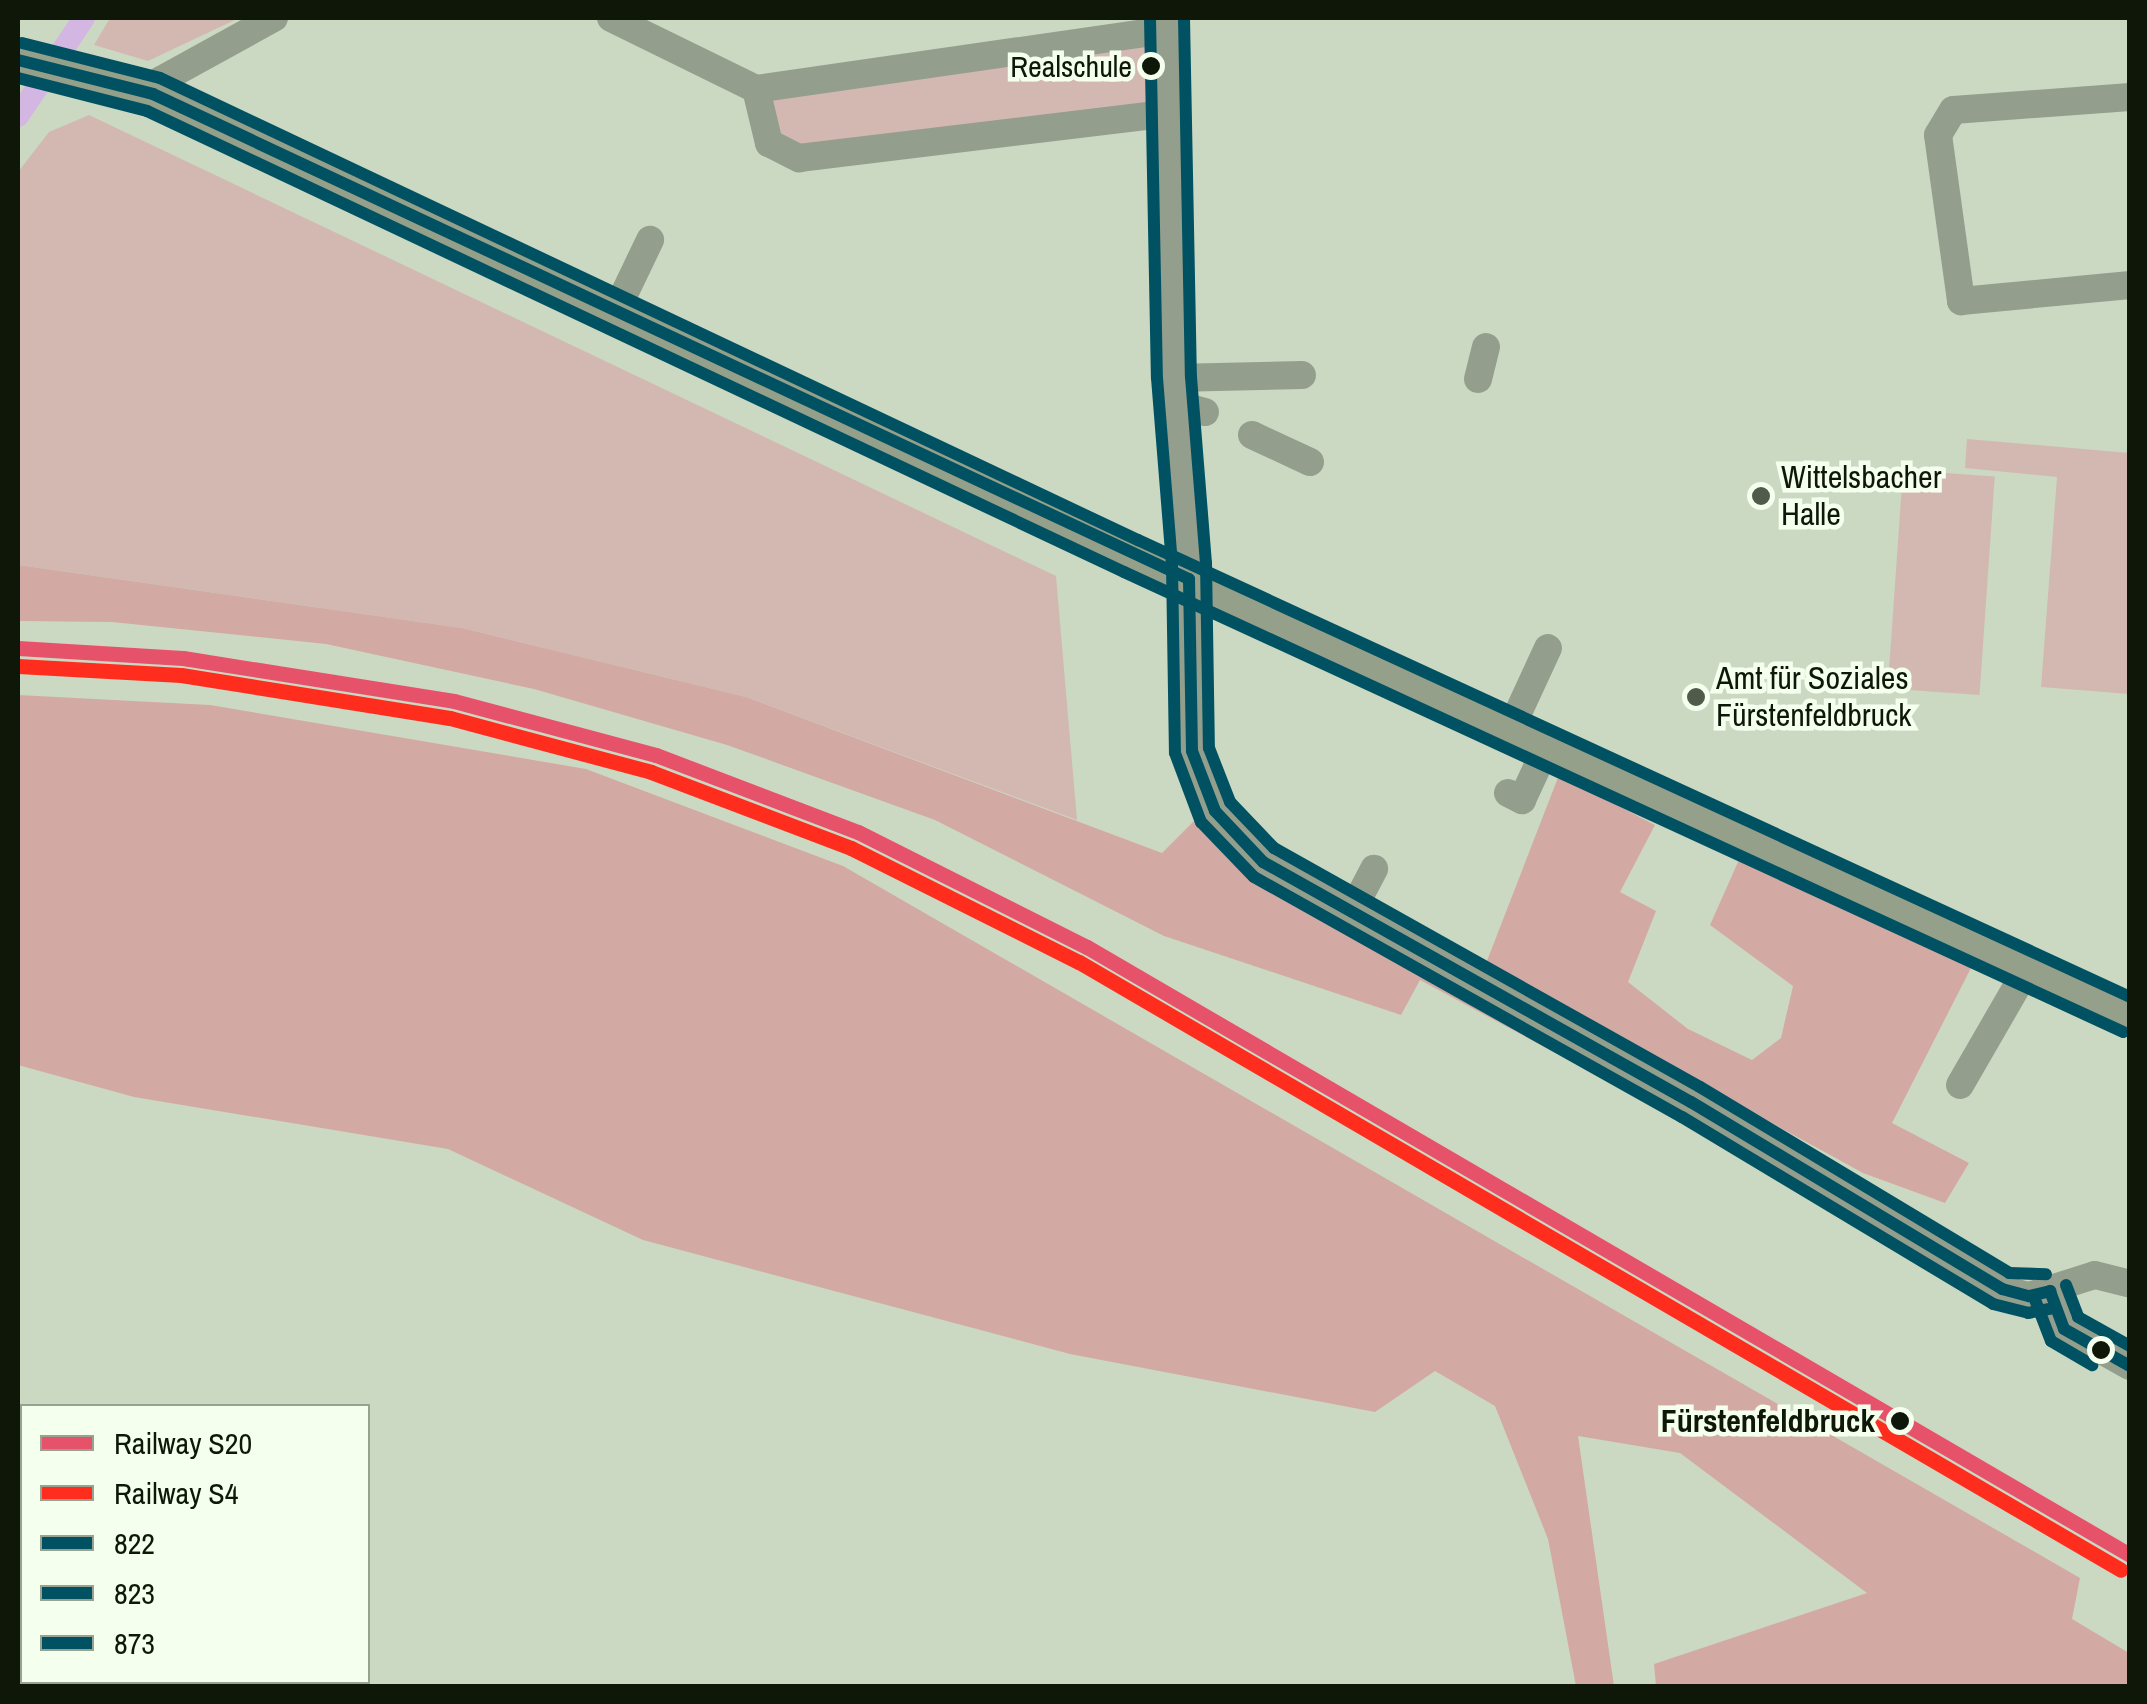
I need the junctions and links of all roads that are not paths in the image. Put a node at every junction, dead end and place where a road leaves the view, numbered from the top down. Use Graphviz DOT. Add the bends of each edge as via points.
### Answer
graph roads {
  1 [pos="274,18"];
  2 [pos="611,18"];
  3 [pos="1167,24"];
  4 [pos="21,61"];
  5 [pos="756,89"];
  6 [pos="153,94"];
  7 [pos="2130,98"];
  8 [pos="1170,113"];
  9 [pos="650,240"];
  10 [pos="2130,285"];
  11 [pos="616,311"];
  12 [pos="1486,347"];
  13 [pos="1302,374"];
  14 [pos="1478,379"];
  15 [pos="1174,391"];
  16 [pos="1205,412"];
  17 [pos="1252,434"];
  18 [pos="1310,462"];
  19 [pos="1188,579"];
  20 [pos="1548,648"];
  21 [pos="1511,728"];
  22 [pos="1548,746"];
  23 [pos="1508,793"];
  24 [pos="1374,869"];
  25 [pos="1351,913"];
  26 [pos="2027,969"];
  27 [pos="2130,1016"];
  28 [pos="1960,1085"];
  29 [pos="2130,1284"];
  30 [pos="2050,1291"];
  31 [pos="2130,1366"];
  1 -- 6 [label="street" via="160,80"];
  2 -- 5 [label="street"];
  3 -- 5 [label="street"];
  3 -- 8 [label="street"];
  4 -- 6 [label="main road"];
  5 -- 8 [label="street" via="769,143 799,158"];
  6 -- 11 [label="main road"];
  7 -- 10 [label="street" via="1953,110 1938,135 1961,301"];
  8 -- 15 [label="street"];
  9 -- 11 [label="street"];
  11 -- 19 [label="main road"];
  12 -- 14 [label="street"];
  13 -- 15 [label="street"];
  15 -- 16 [label="street"];
  15 -- 19 [label="street"];
  17 -- 18 [label="street"];
  19 -- 21 [label="main road"];
  19 -- 25 [label="street" via="1192,751 1215,810 1263,862"];
  20 -- 21 [label="street"];
  21 -- 22 [label="main road"];
  22 -- 23 [label="street" via="1522,800"];
  22 -- 26 [label="main road"];
  24 -- 25 [label="street"];
  25 -- 30 [label="street" via="1691,1102 2002,1289 2028,1296"];
  26 -- 27 [label="main road"];
  26 -- 28 [label="street"];
  29 -- 30 [label="street" via="2095,1275"];
  30 -- 31 [label="street" via="2064,1330"];
}
